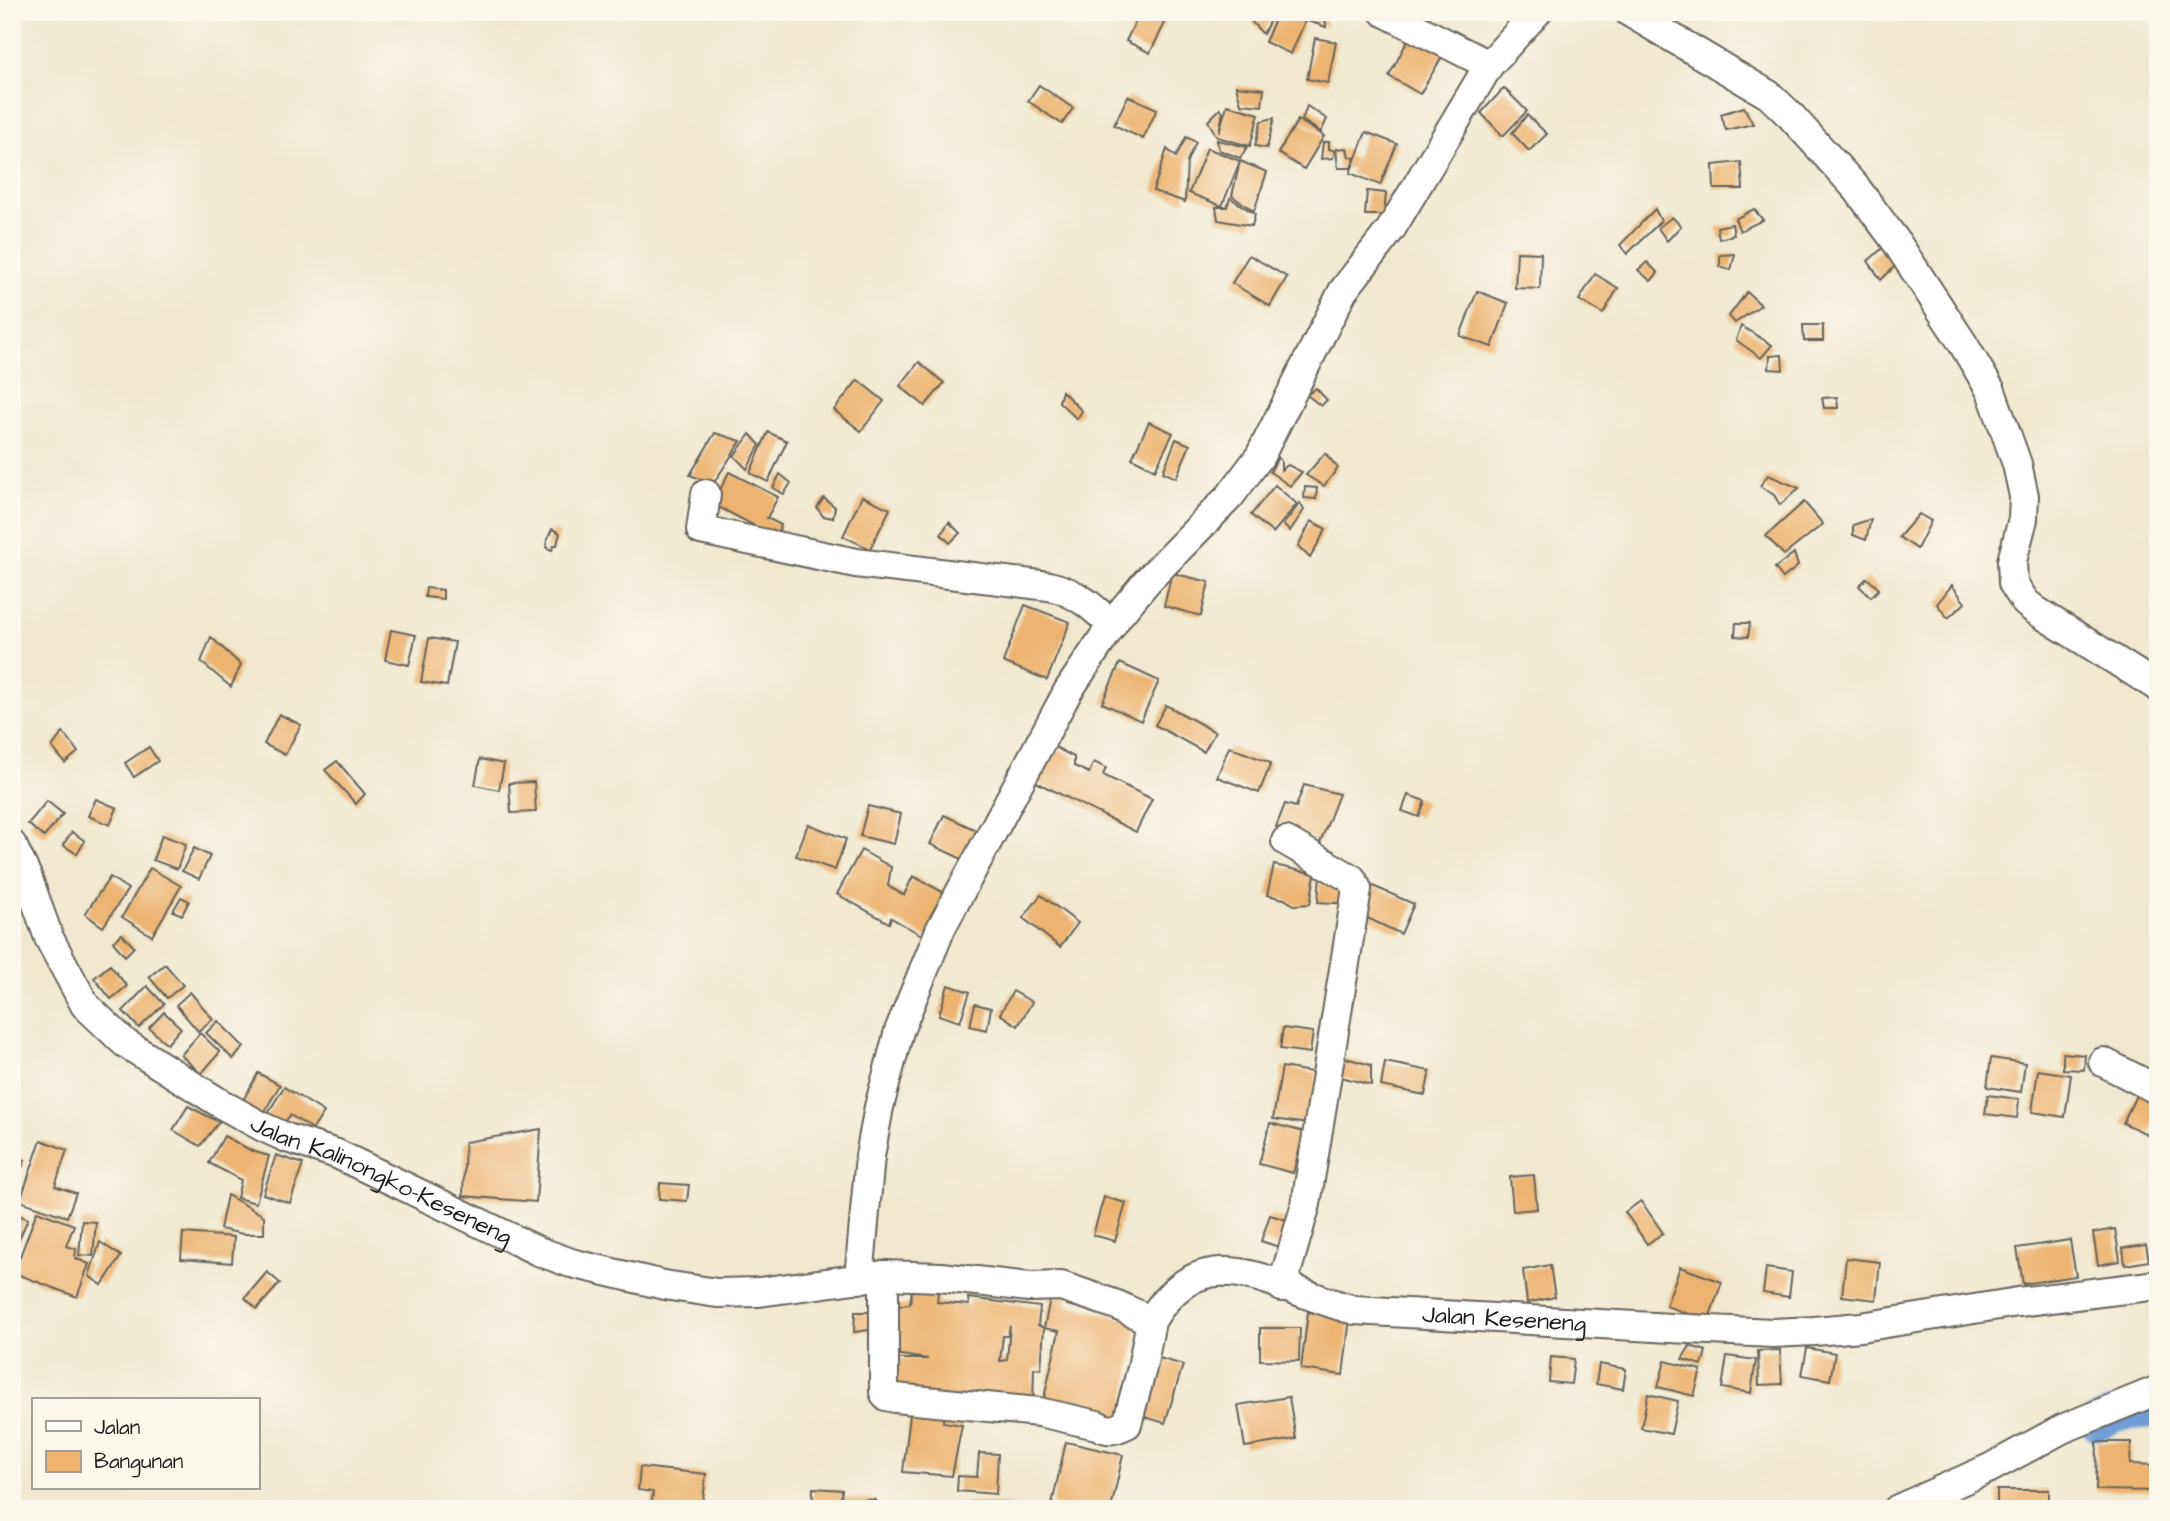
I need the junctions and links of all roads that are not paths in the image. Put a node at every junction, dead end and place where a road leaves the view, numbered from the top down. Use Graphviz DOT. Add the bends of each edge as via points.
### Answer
graph roads {
  1 [pos="1384,12"];
  2 [pos="1537,12"];
  3 [pos="1629,12"];
  4 [pos="1489,65"];
  5 [pos="706,494"];
  6 [pos="1112,625"];
  7 [pos="2158,687"];
  8 [pos="1286,841"];
  9 [pos="12,845"];
  10 [pos="2103,1062"];
  11 [pos="2158,1090"];
  12 [pos="872,1277"];
  13 [pos="2158,1285"];
  14 [pos="1282,1287"];
  15 [pos="1151,1321"];
  16 [pos="2158,1390"];
  17 [pos="1898,1509"];
  1 -- 4 [label="street"];
  2 -- 4 [label="street"];
  3 -- 7 [label="street" via="1769,95 1857,189 1991,391 2024,496 2012,561 2013,583 2035,610"];
  4 -- 6 [label="street" via="1391,229 1343,291 1260,456"];
  5 -- 6 [label="street" via="701,530 856,563 1069,590"];
  6 -- 12 [label="street" via="1068,691 941,928 899,1031 870,1156"];
  8 -- 14 [label="street" via="1352,879 1357,889 1306,1204"];
  9 -- 12 [label="street, Jalan Kalinongko-Keseneng" via="49,938 85,1005 125,1043 263,1127 337,1154 571,1263 717,1293"];
  10 -- 11 [label="street"];
  12 -- 15 [label="street" via="1061,1286"];
  12 -- 15 [label="street" via="884,1392 895,1398 1039,1412 1115,1430 1126,1424"];
  13 -- 14 [label="street, Jalan Keseneng" via="1861,1327 1773,1332 1367,1311 1332,1305"];
  14 -- 15 [label="street, Jalan Keseneng" via="1230,1271 1201,1275 1174,1290"];
  16 -- 17 [label="street" via="2062,1429"];
}
